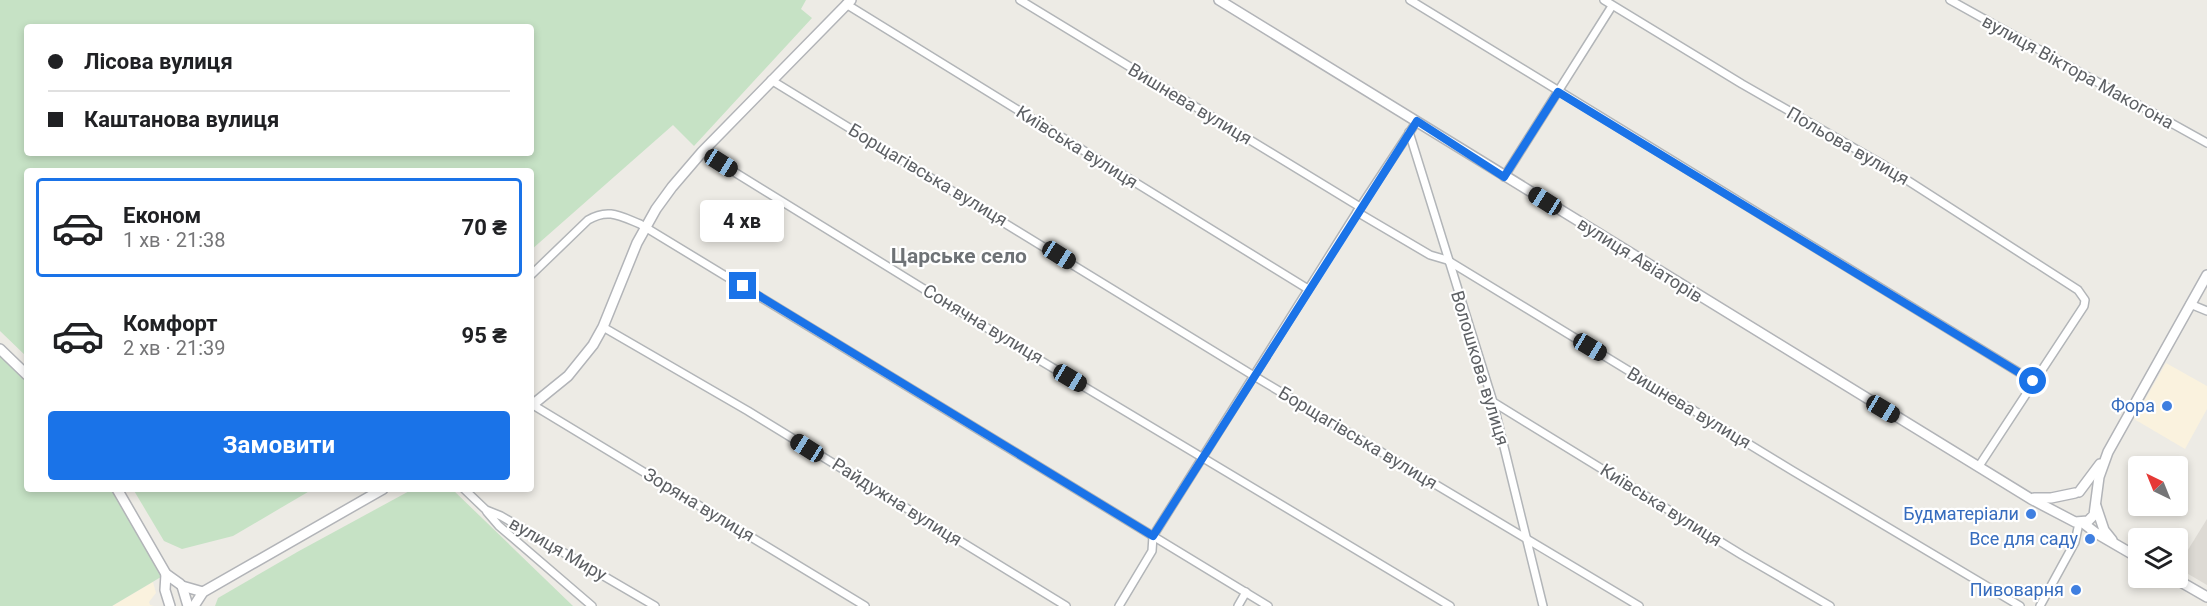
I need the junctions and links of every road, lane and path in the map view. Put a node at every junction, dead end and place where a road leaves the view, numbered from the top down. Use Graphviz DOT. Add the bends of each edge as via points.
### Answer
graph roads {
  1 [pos="1020,0"];
  2 [pos="1219,0"];
  3 [pos="1410,0"];
  4 [pos="1604,0"];
  5 [pos="1950,0"];
  6 [pos="848,2"];
  7 [pos="1612,6"];
  8 [pos="771,80"];
  9 [pos="1558,92"];
  10 [pos="1417,121"];
  11 [pos="1409,132"];
  12 [pos="2207,143"];
  13 [pos="702,152"];
  14 [pos="1504,177"];
  15 [pos="1359,209"];
  16 [pos="646,228"];
  17 [pos="1448,260"];
  18 [pos="534,272"];
  19 [pos="2207,275"];
  20 [pos="1308,289"];
  21 [pos="2190,304"];
  22 [pos="2207,311"];
  23 [pos="603,327"];
  24 [pos="0,349"];
  25 [pos="24,372"];
  26 [pos="1254,376"];
  27 [pos="2033,381"];
  28 [pos="1493,402"];
  29 [pos="534,403"];
  30 [pos="534,406"];
  31 [pos="2108,452"];
  32 [pos="1203,457"];
  33 [pos="1979,466"];
  34 [pos="119,492"];
  35 [pos="377,492"];
  36 [pos="467,492"];
  37 [pos="2077,493"];
  38 [pos="2031,498"];
  39 [pos="2096,504"];
  40 [pos="486,510"];
  41 [pos="2078,522"];
  42 [pos="1153,536"];
  43 [pos="1527,539"];
  44 [pos="2115,544"];
  45 [pos="2128,552"];
  46 [pos="166,574"];
  47 [pos="181,585"];
  48 [pos="2188,586"];
  49 [pos="165,590"];
  50 [pos="203,592"];
  51 [pos="1246,592"];
  52 [pos="2207,597"];
  53 [pos="170,606"];
  54 [pos="188,606"];
  55 [pos="194,606"];
  56 [pos="592,606"];
  57 [pos="655,606"];
  58 [pos="865,606"];
  59 [pos="1066,606"];
  60 [pos="1119,606"];
  61 [pos="1238,606"];
  62 [pos="1268,606"];
  63 [pos="1450,606"];
  64 [pos="1544,606"];
  65 [pos="1640,606"];
  66 [pos="1830,606"];
  67 [pos="2020,606"];
  68 [pos="2040,606"];
  1 -- 15 [label="street, Вишнева вулиця"];
  2 -- 10 [label="main road, вулиця Авіаторів"];
  3 -- 9 [label="street"];
  4 -- 7 [label="street, Польова вулиця"];
  5 -- 12 [label="street, вулиця Віктора Макогона"];
  6 -- 8 [label="main road"];
  6 -- 20 [label="street, Київська вулиця"];
  7 -- 9 [label="street"];
  7 -- 27 [label="street, Польова вулиця" via="1882,164 2078,290 2085,300 2084,306"];
  8 -- 13 [label="main road"];
  8 -- 26 [label="street, Борщагівська вулиця"];
  9 -- 14 [label="street"];
  9 -- 27 [label="street"];
  10 -- 11 [label="street"];
  10 -- 14 [label="main road, вулиця Авіаторів"];
  11 -- 15 [label="street"];
  11 -- 17 [label="street, Волошкова вулиця"];
  13 -- 16 [label="main road" via="672,187"];
  13 -- 32 [label="street, Сонячна вулиця"];
  14 -- 33 [label="main road, вулиця Авіаторів"];
  15 -- 17 [label="street, Вишнева вулиця" via="1430,255"];
  15 -- 20 [label="street"];
  16 -- 18 [label="street" via="623,217 597,215"];
  16 -- 23 [label="main road"];
  16 -- 42 [label="street"];
  17 -- 28 [label="street, Волошкова вулиця"];
  17 -- 67 [label="street, Вишнева вулиця"];
  19 -- 21 [label="main road"];
  20 -- 26 [label="street"];
  21 -- 22 [label="street"];
  21 -- 31 [label="main road"];
  23 -- 29 [label="main road" via="568,376"];
  23 -- 59 [label="street, Райдужна вулиця"];
  24 -- 25 [label="main road"];
  26 -- 32 [label="street"];
  26 -- 43 [label="street, Борщагівська вулиця"];
  27 -- 33 [label="street"];
  28 -- 43 [label="street, Волошкова вулиця"];
  28 -- 66 [label="street, Київська вулиця"];
  30 -- 58 [label="street, Зоряна вулиця"];
  31 -- 37 [label="main road"];
  31 -- 39 [label="main road" via="2099,477"];
  32 -- 42 [label="street"];
  32 -- 63 [label="street, Сонячна вулиця"];
  33 -- 38 [label="main road, вулиця Авіаторів"];
  34 -- 46 [label="main road"];
  35 -- 50 [label="main road"];
  36 -- 40 [label="street, вулиця Миру"];
  37 -- 38 [label="main road"];
  37 -- 39 [label="main road" via="2090,495"];
  37 -- 41 [label="main road" via="2066,506"];
  38 -- 41 [label="main road, вулиця Авіаторів"];
  39 -- 41 [label="main road" via="2094,515"];
  39 -- 44 [label="main road" via="2104,530"];
  40 -- 56 [label="street" via="499,526"];
  40 -- 57 [label="street, вулиця Миру"];
  41 -- 44 [label="main road, вулиця Авіаторів"];
  41 -- 68 [label="street" via="2075,542"];
  42 -- 51 [label="street"];
  42 -- 60 [label="street" via="1152,551"];
  43 -- 64 [label="street, Волошкова вулиця"];
  43 -- 65 [label="street, Борщагівська вулиця"];
  44 -- 45 [label="main road, вулиця Авіаторів"];
  46 -- 47 [label="main road"];
  46 -- 49 [label="main road"];
  47 -- 49 [label="main road" via="175,582"];
  47 -- 50 [label="main road"];
  47 -- 54 [label="main road"];
  48 -- 52 [label="main road"];
  49 -- 53 [label="main road"];
  50 -- 55 [label="main road"];
  51 -- 61 [label="street"];
  51 -- 62 [label="street"];
}
